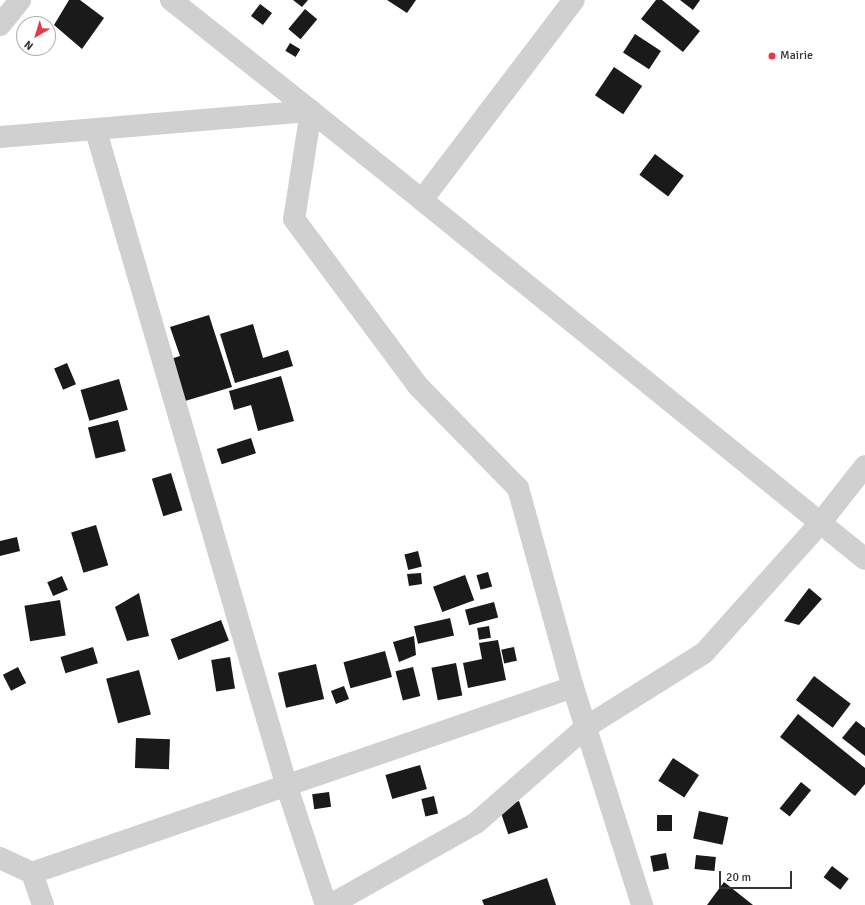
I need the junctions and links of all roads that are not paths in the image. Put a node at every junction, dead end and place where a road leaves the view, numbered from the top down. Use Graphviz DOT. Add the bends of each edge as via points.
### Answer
graph roads {
  1 [pos="20,0"];
  2 [pos="171,0"];
  3 [pos="574,0"];
  4 [pos="0,25"];
  5 [pos="311,111"];
  6 [pos="96,131"];
  7 [pos="0,137"];
  8 [pos="422,200"];
  9 [pos="865,466"];
  10 [pos="821,522"];
  11 [pos="865,559"];
  12 [pos="573,687"];
  13 [pos="586,728"];
  14 [pos="287,787"];
  15 [pos="0,858"];
  16 [pos="32,873"];
  17 [pos="43,905"];
  18 [pos="326,905"];
  19 [pos="330,905"];
  20 [pos="642,905"];
  1 -- 4 [label="street"];
  2 -- 5 [label="street"];
  3 -- 8 [label="street"];
  5 -- 6 [label="street"];
  5 -- 8 [label="street"];
  5 -- 12 [label="street" via="294,220 418,386 518,488"];
  6 -- 7 [label="street"];
  6 -- 14 [label="street"];
  8 -- 10 [label="street"];
  9 -- 10 [label="street"];
  10 -- 11 [label="street"];
  10 -- 13 [label="street" via="704,653"];
  12 -- 13 [label="street"];
  12 -- 14 [label="street"];
  13 -- 19 [label="street" via="476,823"];
  13 -- 20 [label="street"];
  14 -- 16 [label="street"];
  14 -- 18 [label="street"];
  15 -- 16 [label="street"];
  16 -- 17 [label="street"];
}
